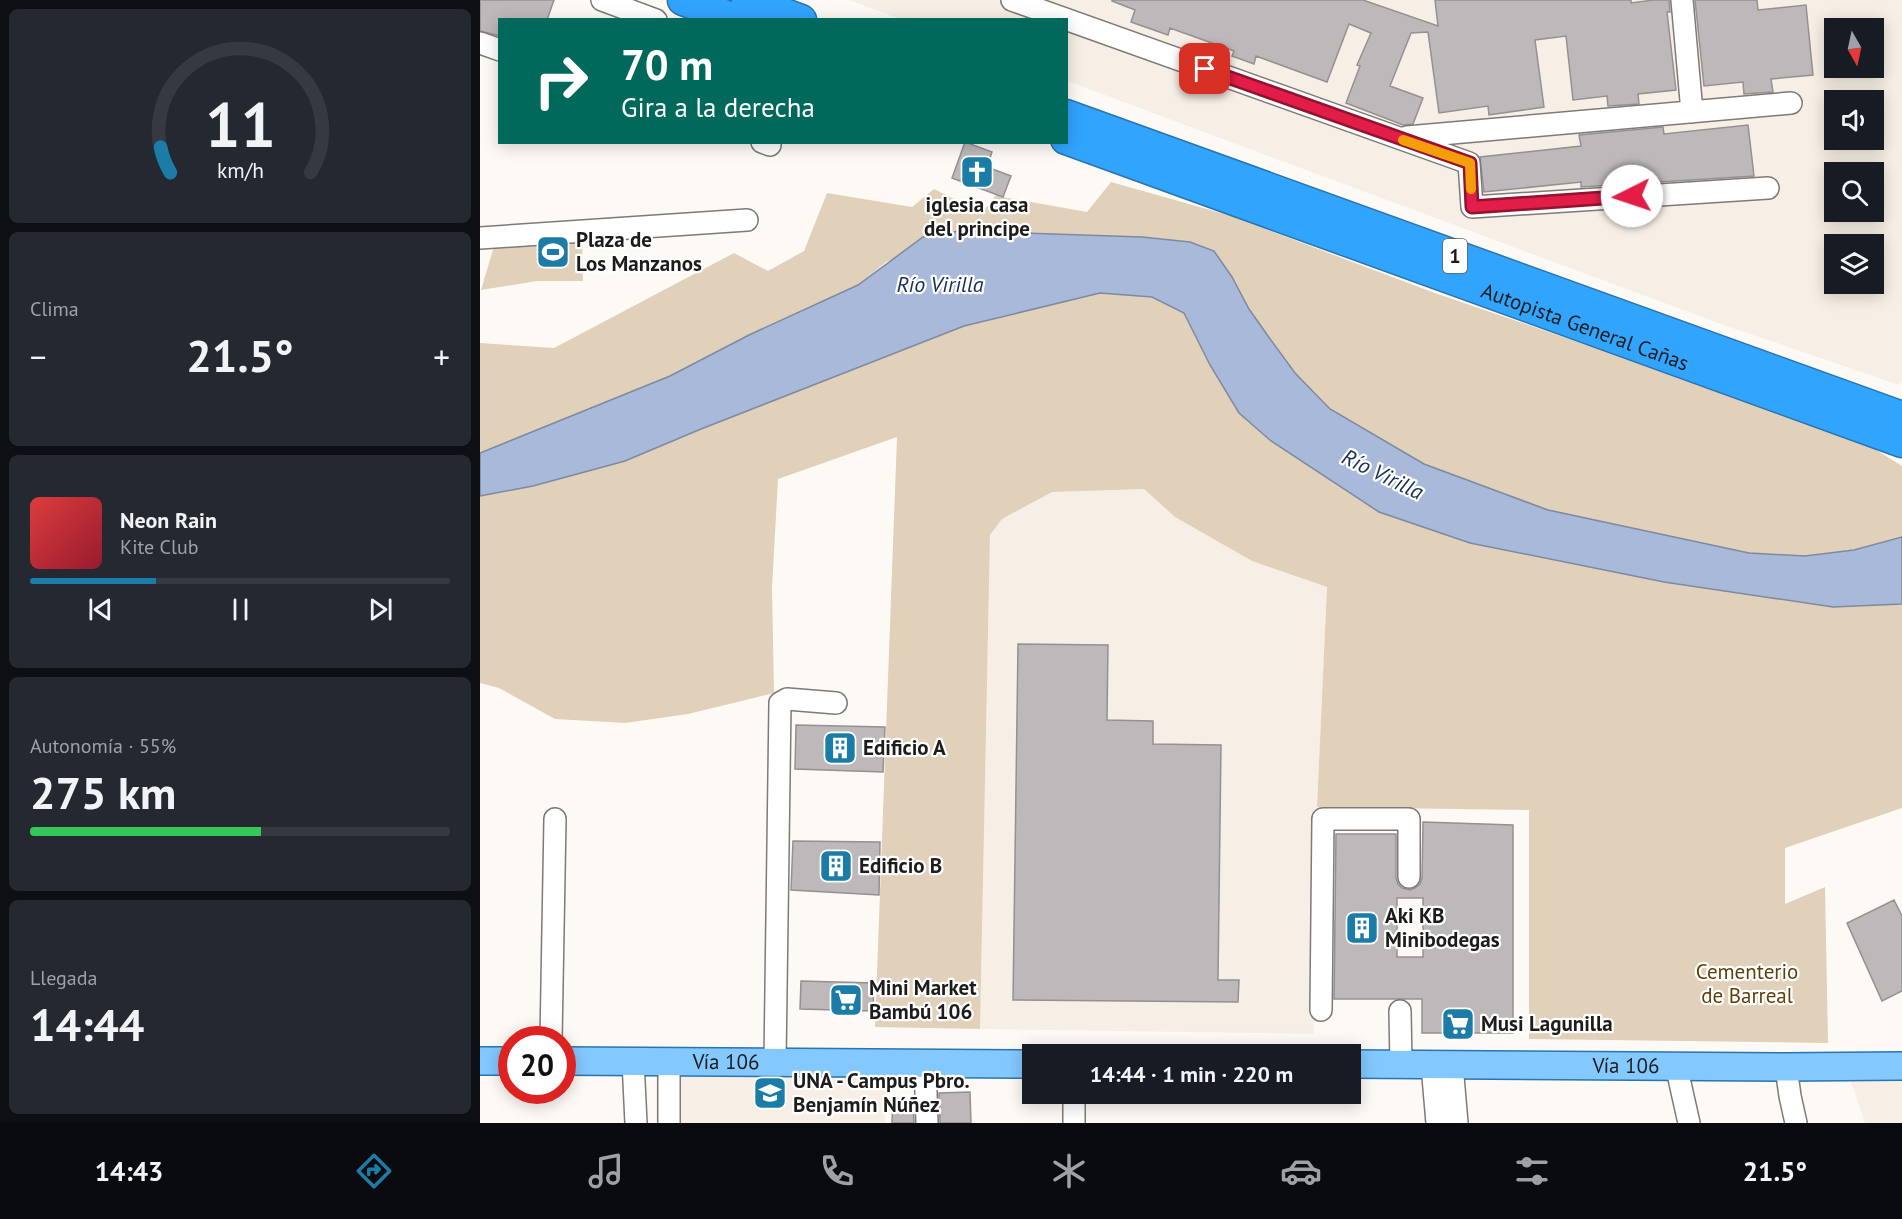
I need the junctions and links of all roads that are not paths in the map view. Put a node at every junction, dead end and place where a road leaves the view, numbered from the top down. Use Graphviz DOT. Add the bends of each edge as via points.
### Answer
graph roads {
  1 [pos="602,0"];
  2 [pos="683,0"];
  3 [pos="747,0"];
  4 [pos="1012,0"];
  5 [pos="1682,0"];
  6 [pos="651,18"];
  7 [pos="732,18"];
  8 [pos="796,18"];
  9 [pos="1062,18"];
  10 [pos="1068,20"];
  11 [pos="480,43"];
  12 [pos="498,49"];
  13 [pos="1791,103"];
  14 [pos="1692,112"];
  15 [pos="1068,117"];
  16 [pos="1397,138"];
  17 [pos="1068,140"];
  18 [pos="1768,188"];
  19 [pos="747,220"];
  20 [pos="480,238"];
  21 [pos="1840,407"];
  22 [pos="1902,417"];
  23 [pos="1902,441"];
  24 [pos="836,703"];
  25 [pos="555,819"];
  26 [pos="1409,877"];
  27 [pos="1321,1010"];
  28 [pos="1400,1011"];
  29 [pos="551,1026"];
  30 [pos="480,1061"];
  31 [pos="498,1061"];
  32 [pos="576,1061"];
  33 [pos="633,1061"];
  34 [pos="775,1061"];
  35 [pos="669,1062"];
  36 [pos="925,1063"];
  37 [pos="1022,1064"];
  38 [pos="1361,1064"];
  39 [pos="1401,1064"];
  40 [pos="1442,1065"];
  41 [pos="1676,1065"];
  42 [pos="1902,1066"];
  43 [pos="1786,1067"];
  44 [pos="1074,1104"];
  45 [pos="636,1123"];
  46 [pos="669,1123"];
  47 [pos="927,1123"];
  48 [pos="1074,1123"];
  49 [pos="1437,1123"];
  50 [pos="1457,1123"];
  51 [pos="1689,1123"];
  52 [pos="1796,1123"];
  1 -- 6 [label="street"];
  2 -- 7 [label="highway"];
  3 -- 8 [label="highway"];
  4 -- 9 [label="street"];
  5 -- 14 [label="street"];
  10 -- 16 [label="street"];
  11 -- 12 [label="street"];
  13 -- 14 [label="street"];
  14 -- 16 [label="street"];
  15 -- 21 [label="highway, Autopista General Cañas / 1"];
  16 -- 18 [label="street" via="1470,163 1472,207"];
  17 -- 21 [label="highway, Autopista General Cañas / 1"];
  19 -- 20 [label="street"];
  21 -- 22 [label="highway, Autopista General Cañas / 1"];
  21 -- 23 [label="highway, Autopista General Cañas / 1"];
  24 -- 34 [label="street" via="788,699 780,703"];
  25 -- 29 [label="street"];
  26 -- 27 [label="street" via="1409,819 1323,819"];
  28 -- 39 [label="street"];
  30 -- 31 [label="main road"];
  32 -- 33 [label="main road, Vía 106"];
  33 -- 35 [label="main road, Vía 106"];
  33 -- 45 [label="street"];
  34 -- 35 [label="main road, Vía 106"];
  34 -- 36 [label="main road, Vía 106"];
  35 -- 46 [label="street"];
  36 -- 37 [label="main road, Vía 106"];
  36 -- 47 [label="street"];
  38 -- 39 [label="main road, Vía 106"];
  39 -- 40 [label="main road, Vía 106"];
  40 -- 41 [label="main road, Vía 106"];
  40 -- 49 [label="street"];
  40 -- 50 [label="street"];
  41 -- 43 [label="main road, Vía 106"];
  41 -- 51 [label="street"];
  42 -- 43 [label="main road, Vía 106"];
  43 -- 52 [label="street"];
  44 -- 48 [label="street"];
}
